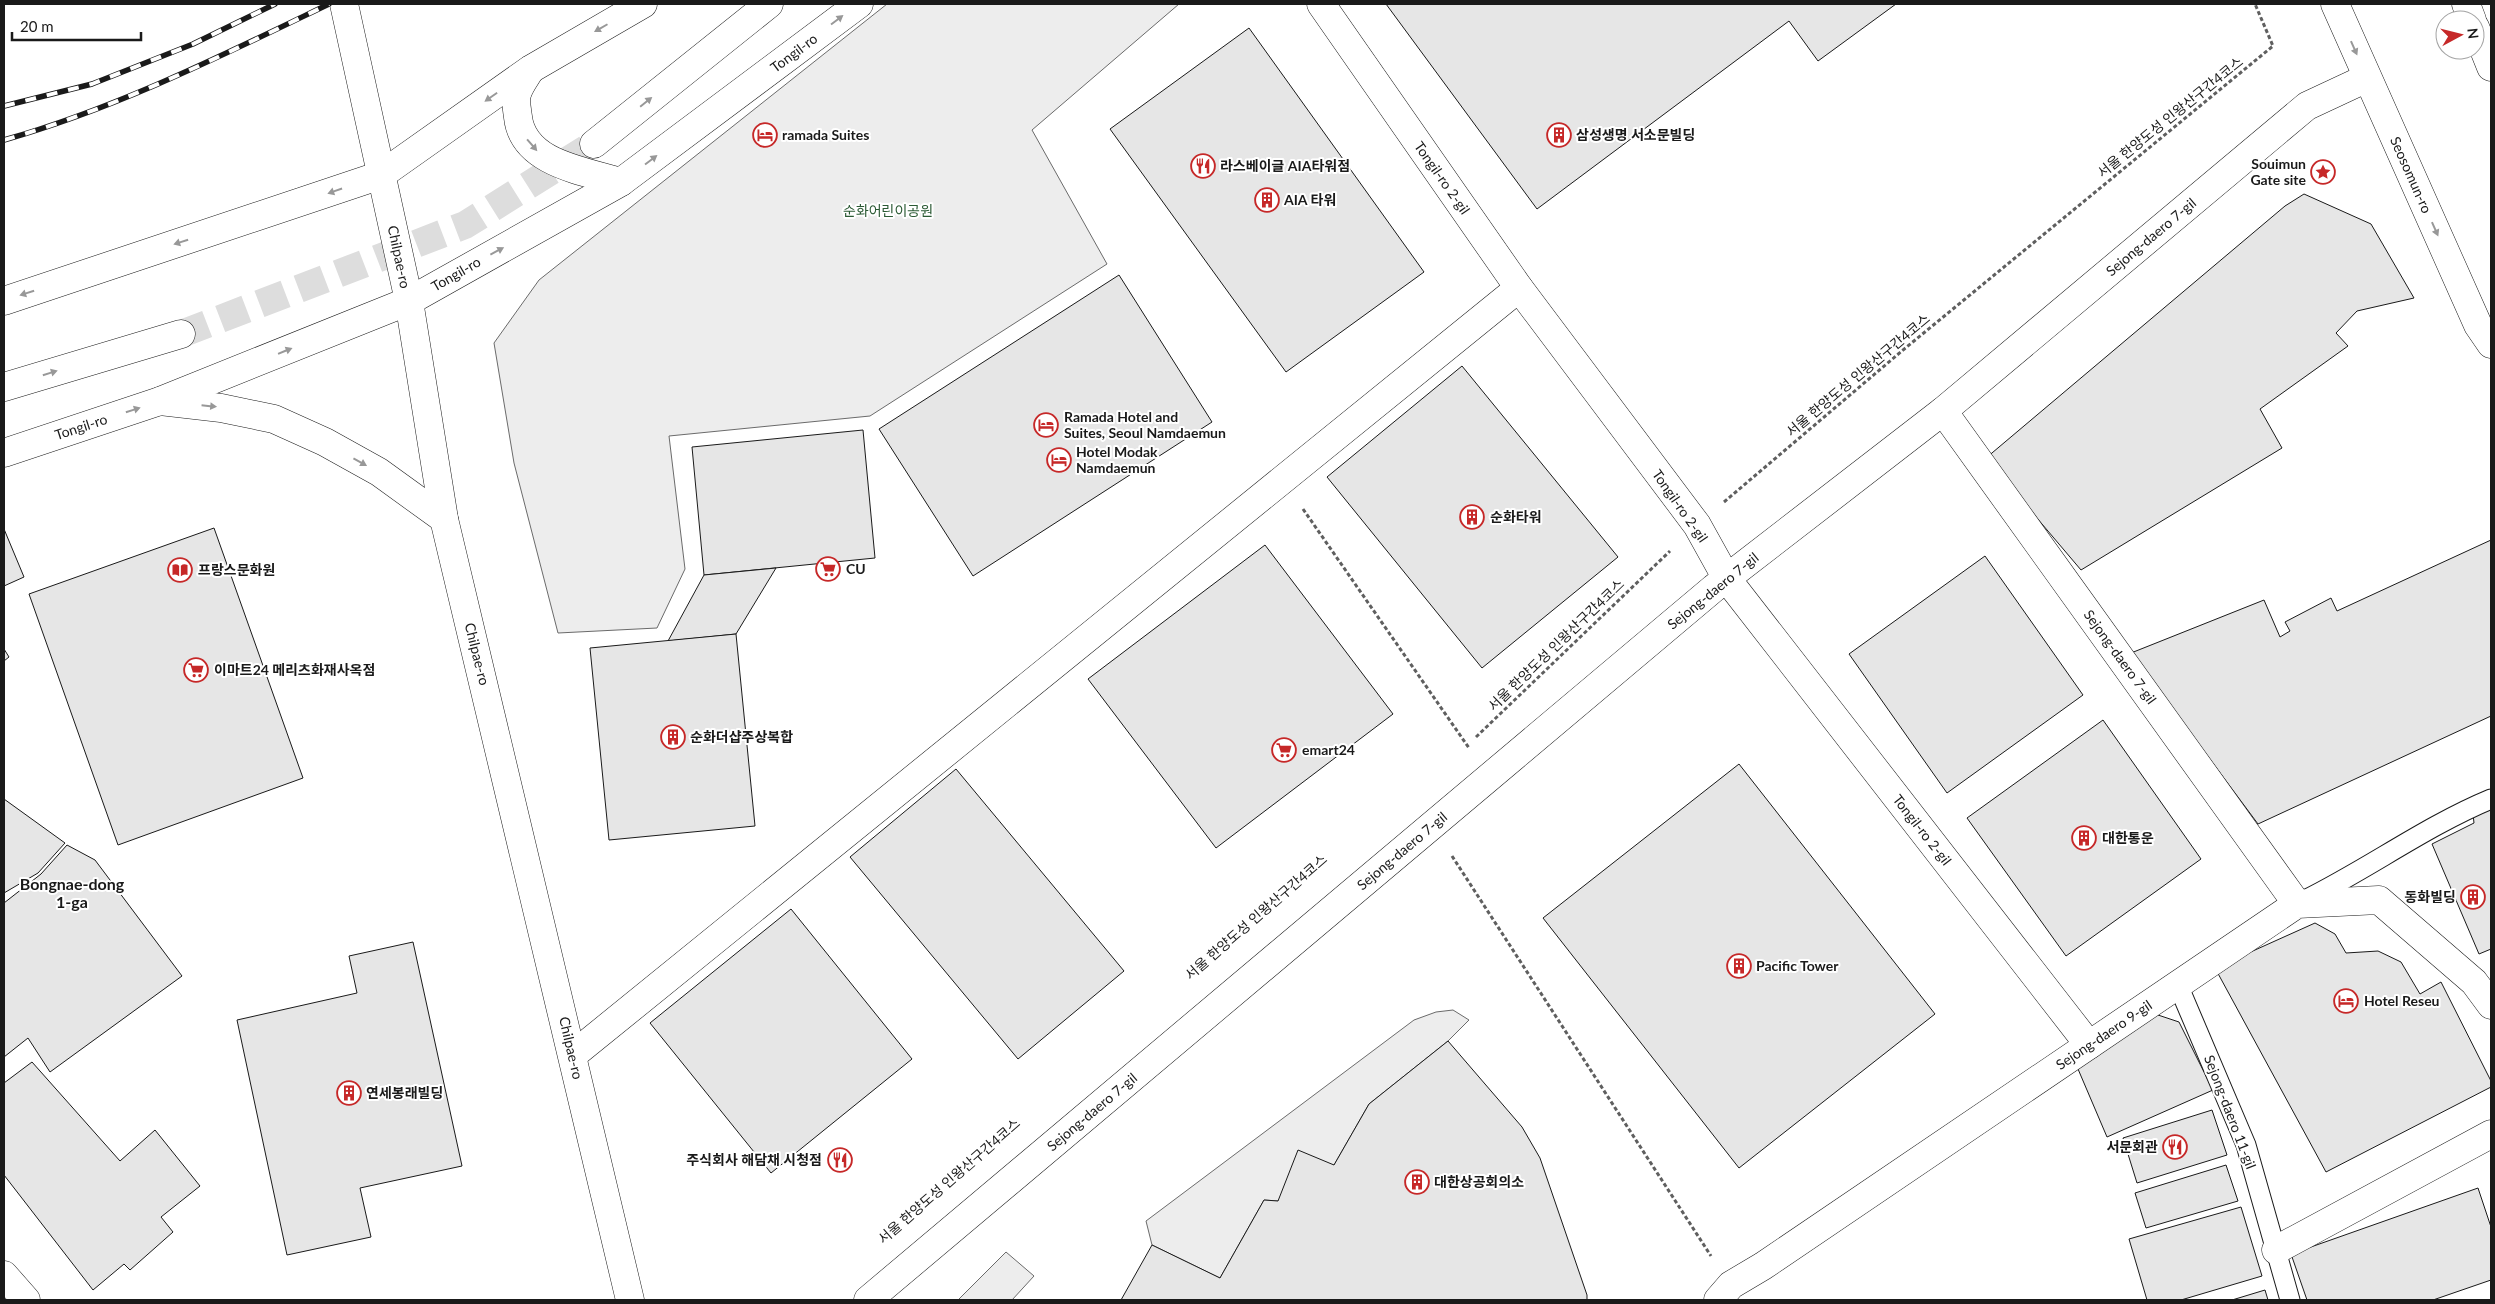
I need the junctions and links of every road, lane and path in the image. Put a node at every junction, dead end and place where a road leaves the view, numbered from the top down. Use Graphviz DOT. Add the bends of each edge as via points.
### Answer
graph roads {
  1 [pos="344,4"];
  2 [pos="643,4"];
  3 [pos="769,4"];
  4 [pos="859,4"];
  5 [pos="1321,4"];
  6 [pos="2256,4"];
  7 [pos="2334,4"];
  8 [pos="2485,52"];
  9 [pos="2491,67"];
  10 [pos="531,69"];
  11 [pos="2368,78"];
  12 [pos="594,144"];
  13 [pos="381,175"];
  14 [pos="621,182"];
  15 [pos="1518,288"];
  16 [pos="4,301"];
  17 [pos="409,301"];
  18 [pos="180,334"];
  19 [pos="2491,344"];
  20 [pos="4,387"];
  21 [pos="160,401"];
  22 [pos="1943,411"];
  23 [pos="4,452"];
  24 [pos="1283,479"];
  25 [pos="444,519"];
  26 [pos="1697,525"];
  27 [pos="1727,579"];
  28 [pos="1468,745"];
  29 [pos="1460,752"];
  30 [pos="1489,777"];
  31 [pos="2491,799"];
  32 [pos="1432,826"];
  33 [pos="2297,904"];
  34 [pos="2178,985"];
  35 [pos="2491,1005"];
  36 [pos="2089,1045"];
  37 [pos="573,1055"];
  38 [pos="2490,1140"];
  39 [pos="2276,1250"];
  40 [pos="4,1276"];
  41 [pos="1724,1293"];
  42 [pos="26,1300"];
  43 [pos="630,1300"];
  44 [pos="868,1300"];
  45 [pos="2290,1300"];
  1 -- 13 [label="street, Chilpae-ro"];
  2 -- 10 [label="street, one-way"];
  12 -- 3 [label="street, one-way"];
  14 -- 4 [label="street, Tongil-ro, one-way"];
  5 -- 15 [label="street, Tongil-ro 2-gil"];
  6 -- 26 [label="path, 서울 한양도성 인왕산구간4코스" via="2273,46"];
  7 -- 11 [label="street, Seosomun-ro, one-way"];
  8 -- 9 [label="street"];
  10 -- 13 [label="street, one-way"];
  10 -- 14 [label="street, one-way" via="517,93 516,105 518,123 528,141 541,155 559,164"];
  11 -- 19 [label="street, Seosomun-ro, one-way" via="2478,325"];
  11 -- 22 [label="street, Sejong-daero 7-gil" via="2307,106"];
  13 -- 16 [label="street, one-way"];
  13 -- 17 [label="street, Chilpae-ro"];
  17 -- 14 [label="street, Tongil-ro, one-way"];
  15 -- 24 [label="street"];
  15 -- 26 [label="street, Tongil-ro 2-gil"];
  21 -- 17 [label="street, Tongil-ro, one-way"];
  17 -- 25 [label="street, Chilpae-ro"];
  20 -- 18 [label="street, one-way"];
  23 -- 21 [label="street, Tongil-ro, one-way"];
  21 -- 25 [label="street, one-way" via="221,408 274,419 379,472"];
  22 -- 27 [label="street, Sejong-daero 7-gil"];
  22 -- 33 [label="street, Sejong-daero 7-gil"];
  24 -- 28 [label="path"];
  24 -- 37 [label="street"];
  25 -- 37 [label="street, Chilpae-ro"];
  26 -- 27 [label="street, Tongil-ro 2-gil"];
  26 -- 28 [label="path, 서울 한양도성 인왕산구간4코스"];
  27 -- 30 [label="street, Sejong-daero 7-gil"];
  27 -- 36 [label="street, Tongil-ro 2-gil"];
  28 -- 29 [label="path, 서울 한양도성 인왕산구간4코스"];
  28 -- 30 [label="path"];
  30 -- 32 [label="street, Sejong-daero 7-gil"];
  31 -- 33 [label="lane" via="2467,809"];
  32 -- 41 [label="path"];
  32 -- 44 [label="street, Sejong-daero 7-gil"];
  33 -- 34 [label="street, Sejong-daero 9-gil"];
  33 -- 35 [label="street" via="2379,900 2474,982"];
  34 -- 36 [label="street, Sejong-daero 9-gil"];
  34 -- 39 [label="lane, Sejong-daero 11-gil" via="2246,1145"];
  36 -- 41 [label="street, Sejong-daero 9-gil"];
  37 -- 43 [label="street, Chilpae-ro"];
  38 -- 39 [label="street"];
  39 -- 45 [label="lane, Sejong-daero 11-gil"];
  40 -- 42 [label="street"];
}
